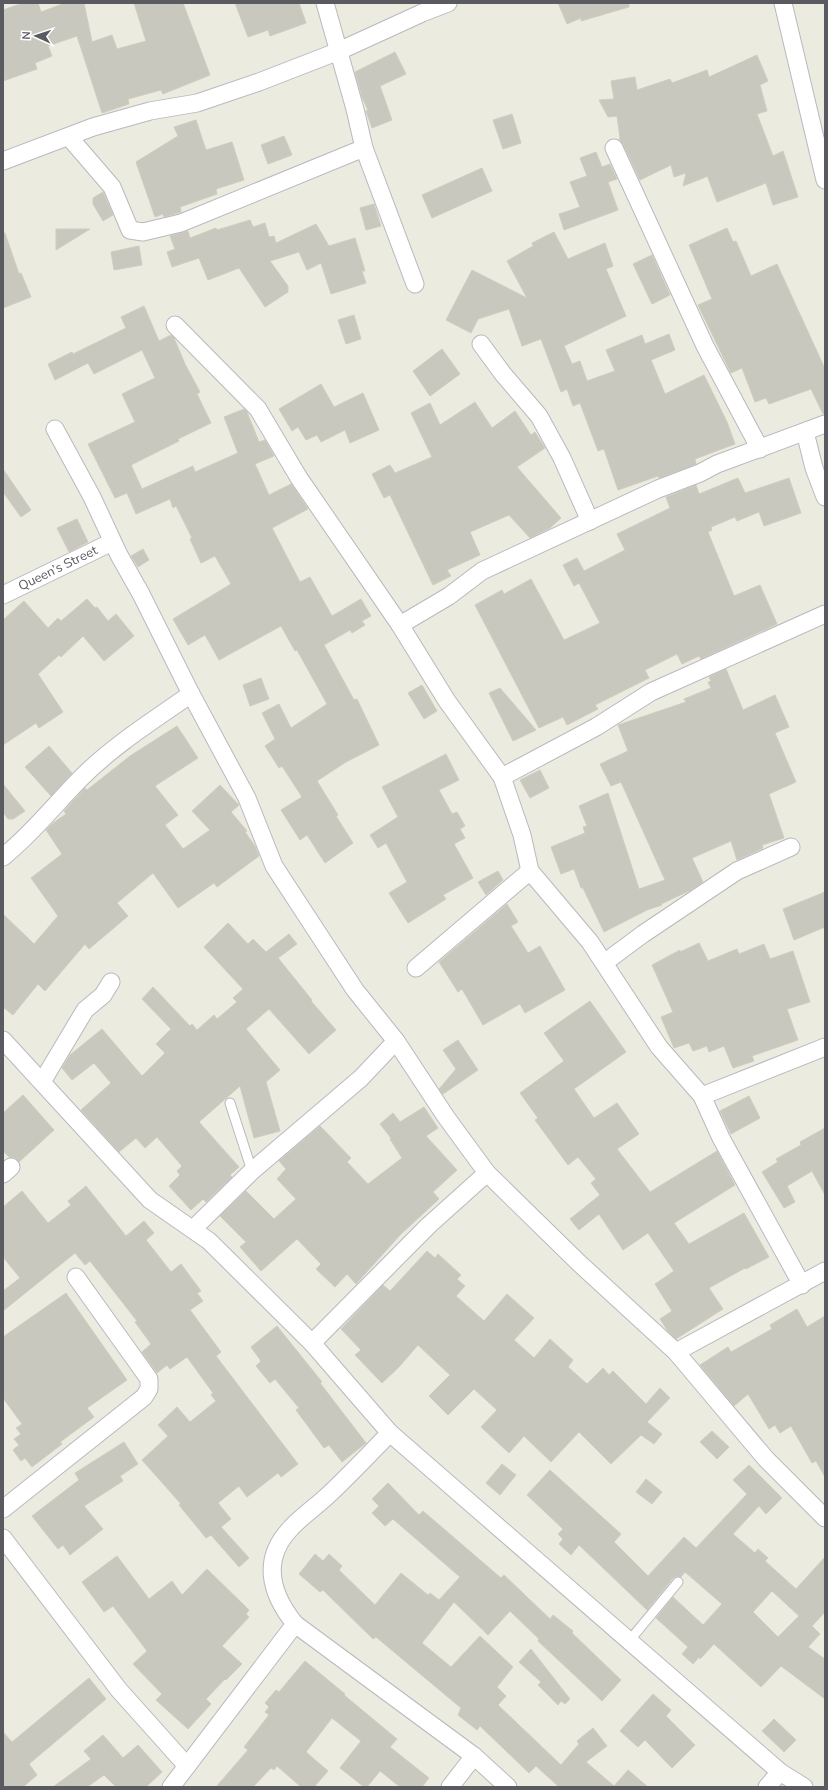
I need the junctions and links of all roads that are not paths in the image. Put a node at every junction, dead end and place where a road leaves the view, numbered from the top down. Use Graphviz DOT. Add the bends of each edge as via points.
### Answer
graph roads {
  1 [pos="325,3"];
  2 [pos="448,3"];
  3 [pos="783,3"];
  4 [pos="339,51"];
  5 [pos="69,137"];
  6 [pos="364,148"];
  7 [pos="614,148"];
  8 [pos="3,161"];
  9 [pos="825,180"];
  10 [pos="416,284"];
  11 [pos="175,325"];
  12 [pos="481,344"];
  13 [pos="825,424"];
  14 [pos="56,429"];
  15 [pos="805,432"];
  16 [pos="760,448"];
  17 [pos="825,497"];
  18 [pos="590,521"];
  19 [pos="112,542"];
  20 [pos="3,595"];
  21 [pos="825,614"];
  22 [pos="400,625"];
  23 [pos="191,694"];
  24 [pos="502,777"];
  25 [pos="791,847"];
  26 [pos="3,857"];
  27 [pos="530,871"];
  28 [pos="604,963"];
  29 [pos="416,968"];
  30 [pos="110,982"];
  31 [pos="3,1040"];
  32 [pos="396,1041"];
  33 [pos="825,1048"];
  34 [pos="42,1082"];
  35 [pos="702,1096"];
  36 [pos="230,1103"];
  37 [pos="252,1171"];
  38 [pos="487,1173"];
  39 [pos="193,1229"];
  40 [pos="825,1271"];
  41 [pos="76,1277"];
  42 [pos="802,1285"];
  43 [pos="312,1343"];
  44 [pos="676,1352"];
  45 [pos="390,1433"];
  46 [pos="3,1509"];
  47 [pos="825,1518"];
  48 [pos="3,1538"];
  49 [pos="678,1582"];
  50 [pos="295,1624"];
  51 [pos="629,1641"];
  52 [pos="474,1756"];
  53 [pos="187,1766"];
  54 [pos="780,1772"];
  55 [pos="171,1787"];
  56 [pos="450,1787"];
  57 [pos="508,1787"];
  58 [pos="767,1787"];
  59 [pos="804,1787"];
  1 -- 4 [label="street"];
  2 -- 4 [label="street"];
  3 -- 9 [label="street"];
  4 -- 5 [label="street" via="198,102 150,111 93,127"];
  4 -- 6 [label="street"];
  5 -- 6 [label="street" via="112,188 130,230 143,232 181,223"];
  5 -- 8 [label="street"];
  6 -- 10 [label="street"];
  7 -- 16 [label="street" via="705,346"];
  11 -- 22 [label="street" via="258,409 299,478"];
  12 -- 18 [label="street" via="539,416 562,458"];
  13 -- 15 [label="street"];
  14 -- 19 [label="street" via="92,497"];
  15 -- 16 [label="street"];
  15 -- 17 [label="street"];
  16 -- 18 [label="street" via="658,489"];
  18 -- 22 [label="street" via="482,571 449,596"];
  19 -- 20 [label="street, Queen’s Street"];
  19 -- 23 [label="street"];
  21 -- 24 [label="street" via="651,692 596,727"];
  22 -- 24 [label="street" via="447,701"];
  23 -- 26 [label="street" via="125,741 82,777 23,841"];
  23 -- 32 [label="street" via="247,798 274,866 355,990"];
  24 -- 27 [label="street" via="522,835"];
  25 -- 28 [label="street" via="737,871"];
  27 -- 28 [label="street" via="590,942"];
  27 -- 29 [label="street"];
  28 -- 35 [label="street" via="660,1047"];
  30 -- 34 [label="street" via="103,995 84,1010"];
  31 -- 34 [label="street"];
  32 -- 37 [label="street" via="360,1078"];
  32 -- 38 [label="street"];
  33 -- 35 [label="street"];
  34 -- 39 [label="street" via="150,1200"];
  35 -- 42 [label="street" via="721,1138"];
  36 -- 37 [label="lane"];
  37 -- 39 [label="street"];
  38 -- 43 [label="street" via="428,1226"];
  38 -- 44 [label="street" via="579,1263"];
  39 -- 43 [label="street" via="209,1241"];
  40 -- 42 [label="street"];
  41 -- 46 [label="street" via="149,1379 149,1389 137,1402"];
  42 -- 44 [label="street"];
  43 -- 45 [label="street"];
  44 -- 47 [label="street" via="766,1459"];
  45 -- 50 [label="street" via="291,1528 274,1554 271,1569 275,1592"];
  45 -- 51 [label="street"];
  48 -- 53 [label="street" via="119,1690"];
  49 -- 51 [label="lane"];
  50 -- 52 [label="street"];
  50 -- 53 [label="street"];
  51 -- 54 [label="street"];
  52 -- 56 [label="street"];
  52 -- 57 [label="street"];
  53 -- 55 [label="street"];
  54 -- 58 [label="street"];
  54 -- 59 [label="street"];
}
